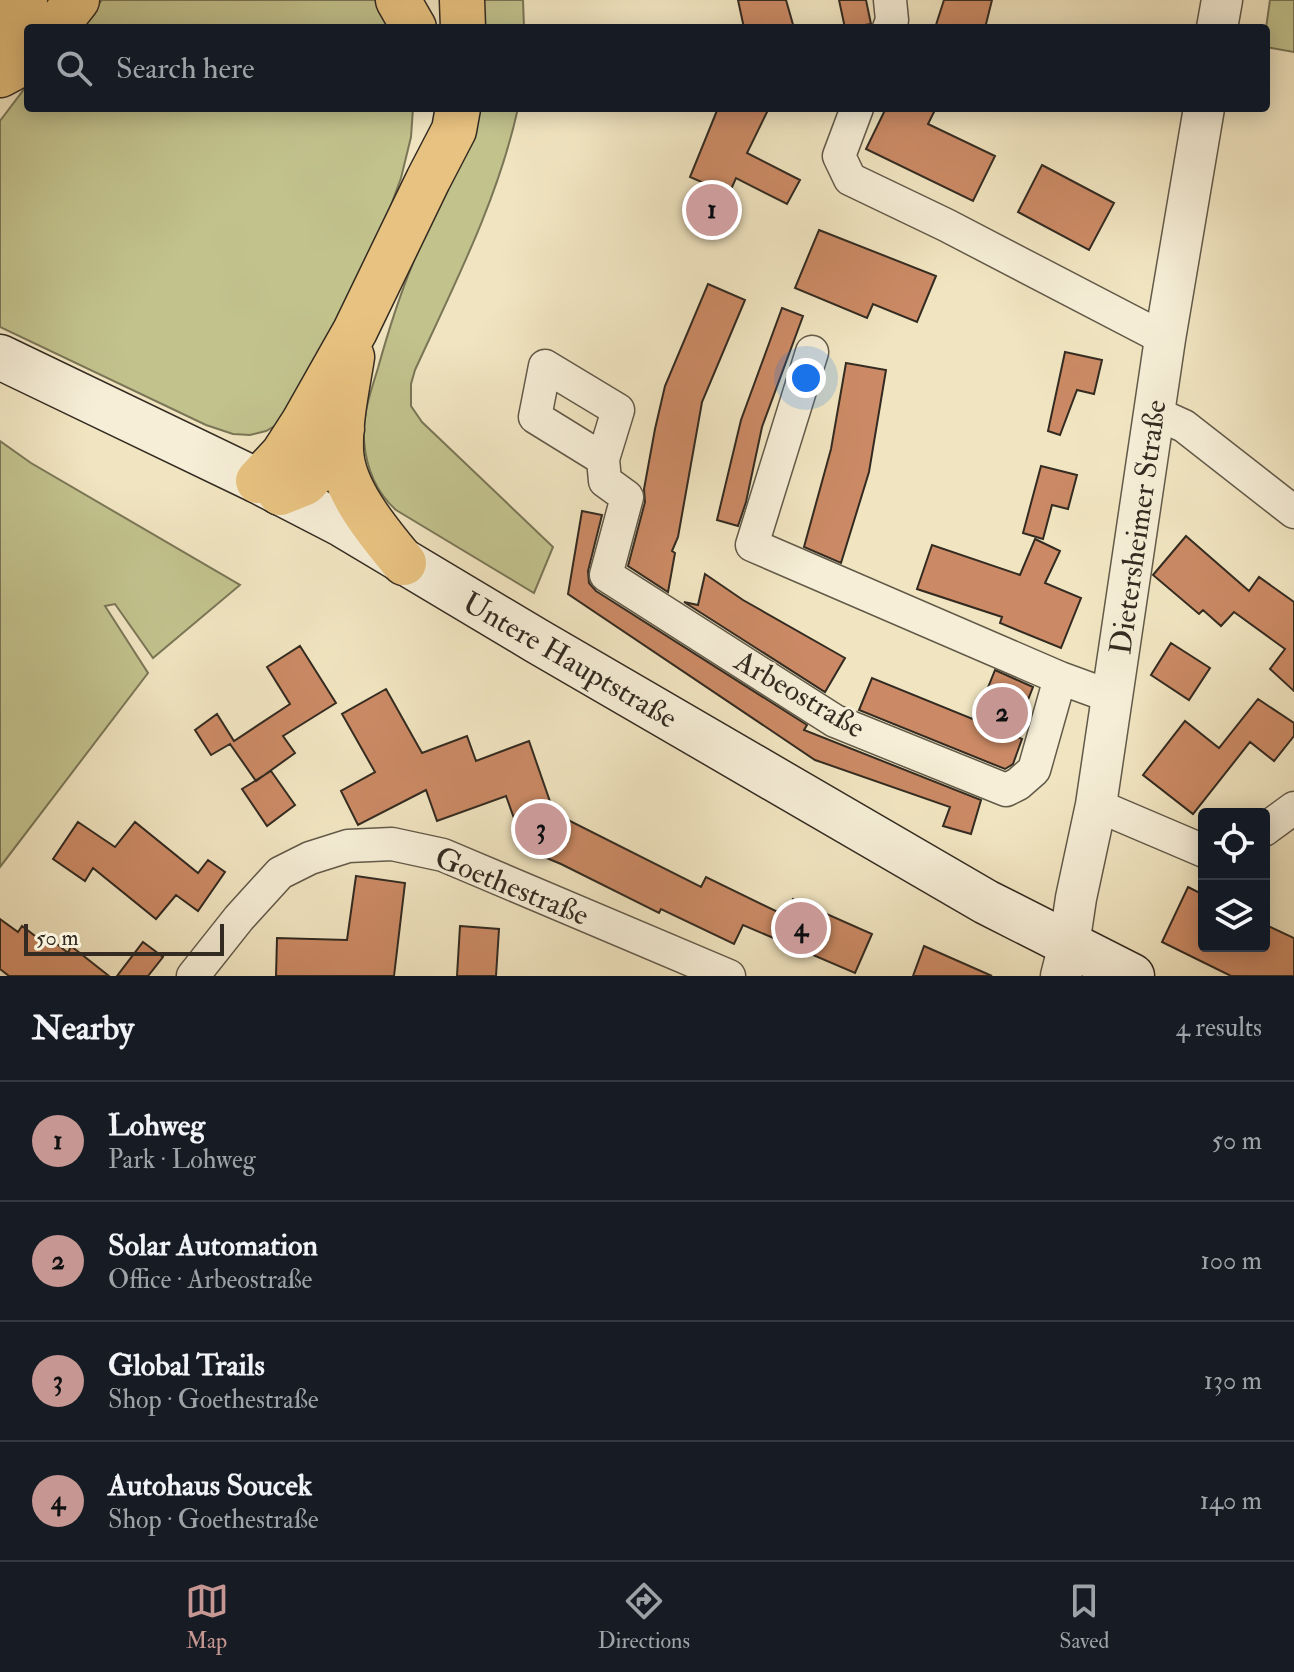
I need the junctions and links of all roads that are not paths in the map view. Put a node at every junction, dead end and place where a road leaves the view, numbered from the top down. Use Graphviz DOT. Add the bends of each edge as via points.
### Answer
graph roads {
  1 [pos="25,0"];
  2 [pos="77,0"];
  3 [pos="398,0"];
  4 [pos="462,0"];
  5 [pos="890,0"];
  6 [pos="1222,0"];
  7 [pos="58,24"];
  8 [pos="412,24"];
  9 [pos="463,24"];
  10 [pos="890,24"];
  11 [pos="1218,24"];
  12 [pos="0,34"];
  13 [pos="24,62"];
  14 [pos="0,75"];
  15 [pos="430,112"];
  16 [pos="457,112"];
  17 [pos="856,112"];
  18 [pos="1203,112"];
  19 [pos="428,180"];
  20 [pos="355,331"];
  21 [pos="1165,339"];
  22 [pos="812,352"];
  23 [pos="0,357"];
  24 [pos="1155,413"];
  25 [pos="342,429"];
  26 [pos="603,459"];
  27 [pos="269,487"];
  28 [pos="1294,512"];
  29 [pos="404,563"];
  30 [pos="1060,678"];
  31 [pos="1112,697"];
  32 [pos="1096,805"];
  33 [pos="1294,808"];
  34 [pos="1270,826"];
  35 [pos="1198,848"];
  36 [pos="1065,960"];
  37 [pos="193,976"];
  38 [pos="729,976"];
  39 [pos="1132,976"];
  1 -- 12 [label="highway"];
  2 -- 7 [label="highway"];
  3 -- 8 [label="highway"];
  4 -- 9 [label="highway"];
  5 -- 10 [label="street"];
  6 -- 11 [label="street"];
  13 -- 14 [label="highway"];
  15 -- 19 [label="highway"];
  16 -- 19 [label="highway" via="454,130"];
  17 -- 21 [label="street" via="839,156 850,179"];
  18 -- 21 [label="street, Dietersheimer Straße"];
  19 -- 20 [label="highway"];
  20 -- 25 [label="highway"];
  20 -- 27 [label="highway"];
  21 -- 24 [label="street, Dietersheimer Straße"];
  22 -- 30 [label="street" via="752,545"];
  23 -- 27 [label="main road, Untere Hauptstraße"];
  24 -- 28 [label="street" via="1184,426"];
  24 -- 31 [label="street, Dietersheimer Straße"];
  25 -- 27 [label="highway" via="326,460 305,483"];
  25 -- 29 [label="highway" via="340,454 348,479 375,529"];
  26 -- 30 [label="street, Arbeostraße" via="605,481 627,497 606,575 835,721 1006,790 1034,770"];
  27 -- 29 [label="main road, Untere Hauptstraße"];
  29 -- 36 [label="main road, Untere Hauptstraße" via="959,886"];
  30 -- 31 [label="street"];
  31 -- 32 [label="street, Dietersheimer Straße"];
  32 -- 35 [label="street"];
  32 -- 36 [label="street, Dietersheimer Straße"];
  33 -- 34 [label="street"];
  36 -- 39 [label="main road, Untere Hauptstraße"];
  37 -- 38 [label="street, Goethestraße" via="280,873 348,846 392,844 443,855"];
}
